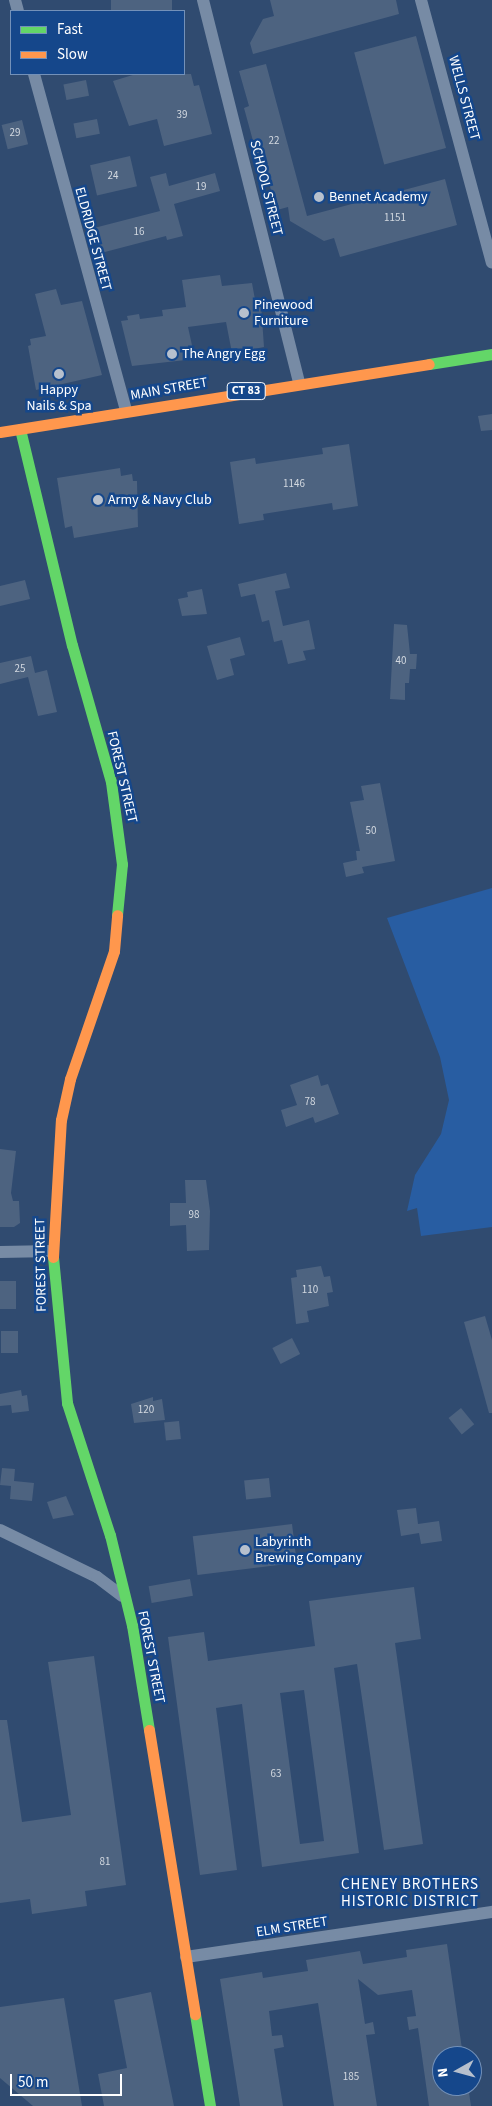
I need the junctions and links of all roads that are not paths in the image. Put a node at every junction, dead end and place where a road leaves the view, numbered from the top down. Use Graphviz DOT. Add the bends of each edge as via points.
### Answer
graph roads {
  1 [pos="203,0"];
  2 [pos="421,0"];
  3 [pos="34,75"];
  4 [pos="492,262"];
  5 [pos="492,354"];
  6 [pos="299,382"];
  7 [pos="126,411"];
  8 [pos="20,429"];
  9 [pos="0,432"];
  10 [pos="53,1251"];
  11 [pos="0,1252"];
  12 [pos="0,1530"];
  13 [pos="122,1596"];
  14 [pos="492,1912"];
  15 [pos="186,1957"];
  16 [pos="210,2106"];
  1 -- 6 [label="street, SCHOOL STREET"];
  2 -- 4 [label="street, WELLS STREET"];
  3 -- 7 [label="street, ELDRIDGE STREET"];
  5 -- 6 [label="street, MAIN STREET / CT 83"];
  6 -- 7 [label="street, MAIN STREET / CT 83"];
  7 -- 8 [label="street, MAIN STREET / CT 83"];
  8 -- 9 [label="street, MAIN STREET / CT 83"];
  8 -- 10 [label="street, FOREST STREET" via="72,646 111,782 122,864 114,951 70,1079 61,1120"];
  10 -- 11 [label="street"];
  10 -- 13 [label="street, FOREST STREET" via="57,1324 68,1402 110,1535"];
  12 -- 13 [label="street" via="97,1577"];
  13 -- 15 [label="street, FOREST STREET" via="132,1625"];
  14 -- 15 [label="street, ELM STREET"];
  15 -- 16 [label="street, FOREST STREET"];
}
